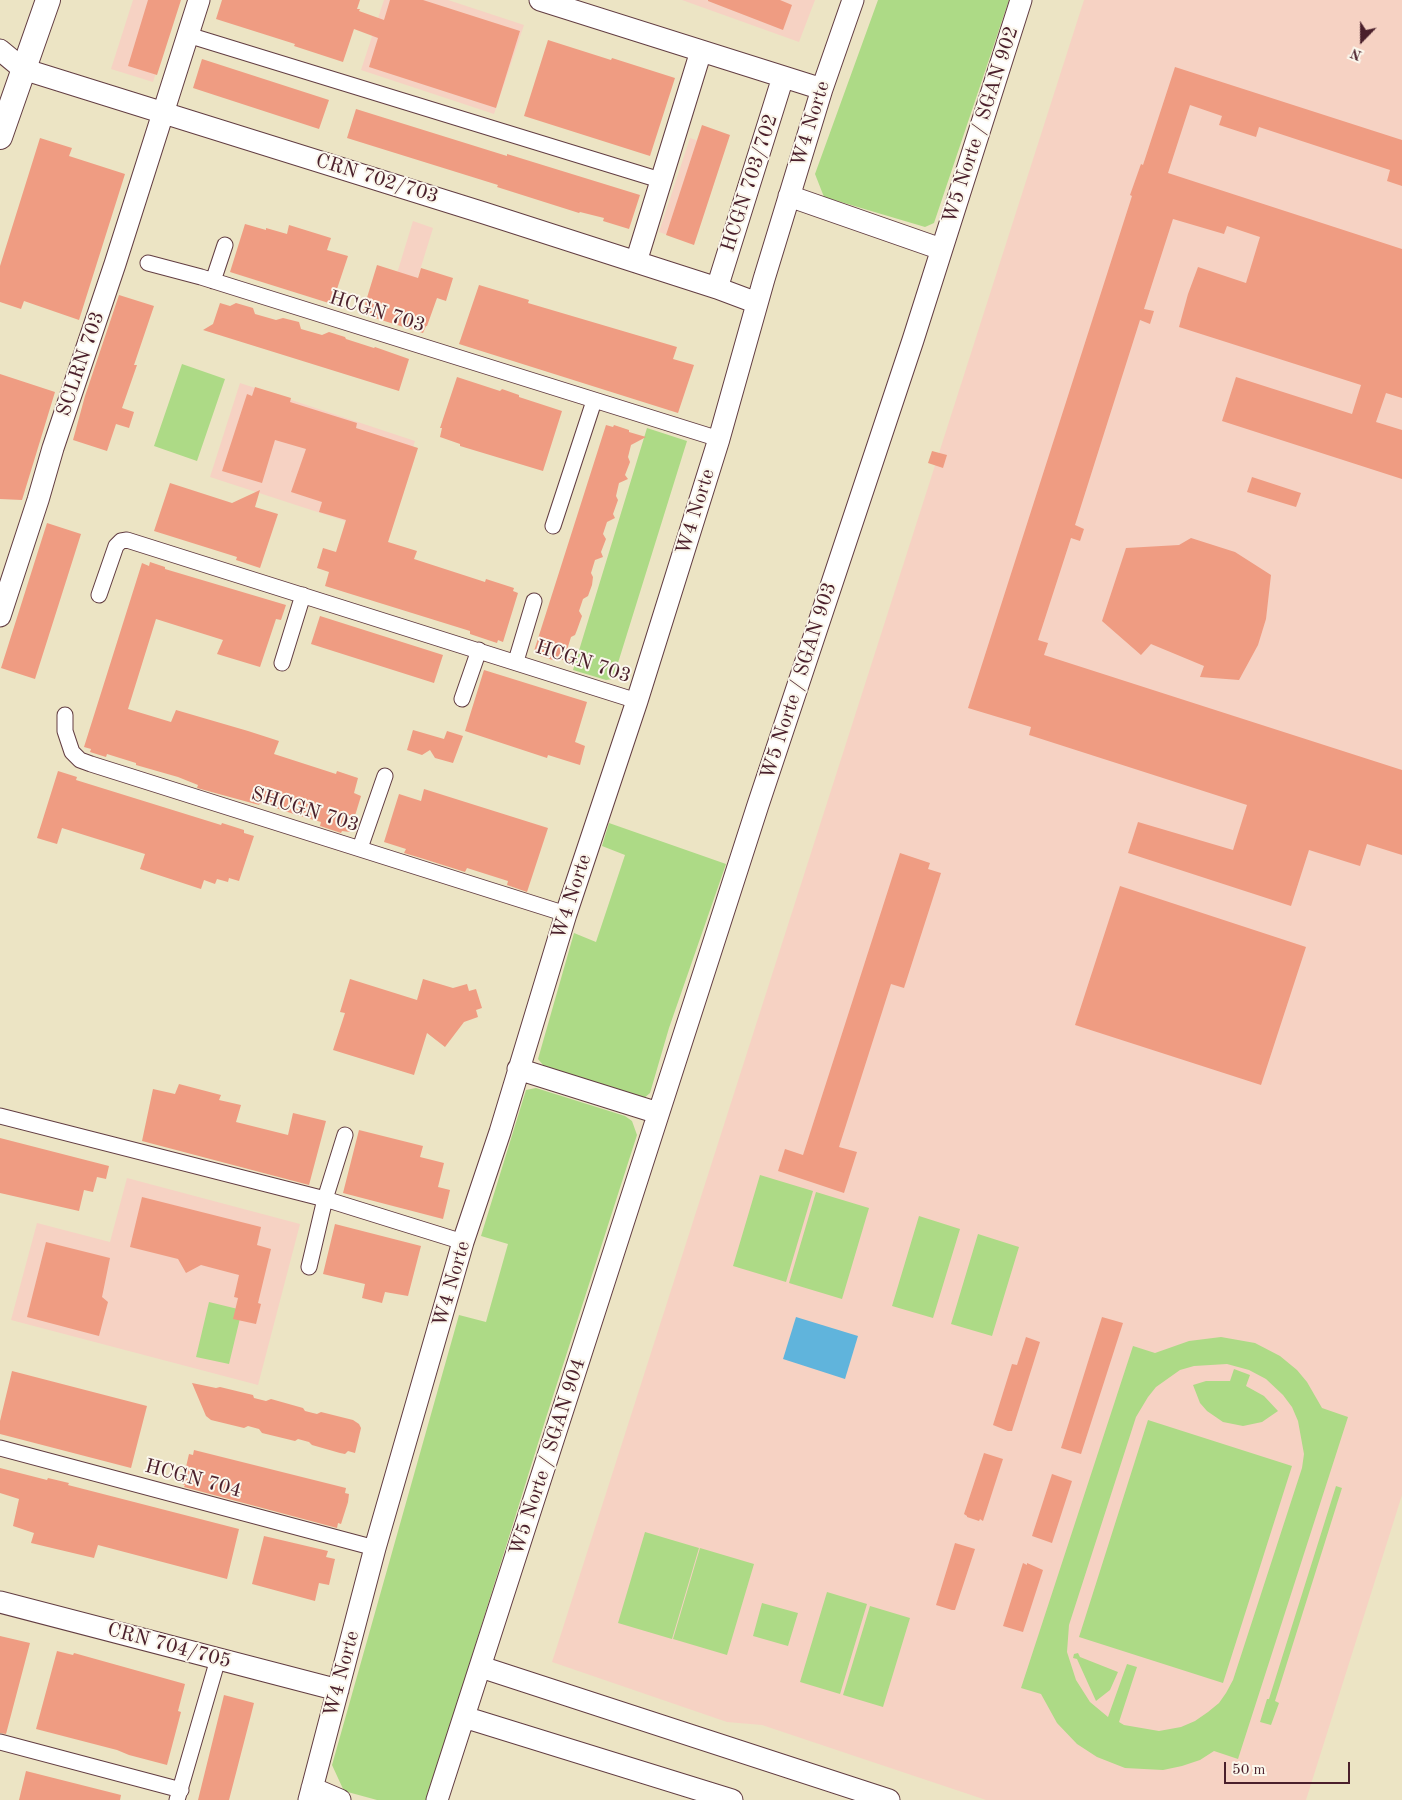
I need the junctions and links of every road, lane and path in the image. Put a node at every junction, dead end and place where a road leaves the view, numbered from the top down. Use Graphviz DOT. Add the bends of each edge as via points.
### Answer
graph roads {
  1 [pos="48,0"];
  2 [pos="199,0"];
  3 [pos="540,0"];
  4 [pos="853,0"];
  5 [pos="1021,0"];
  6 [pos="188,35"];
  7 [pos="0,50"];
  8 [pos="701,51"];
  9 [pos="23,70"];
  10 [pos="783,77"];
  11 [pos="822,89"];
  12 [pos="164,113"];
  13 [pos="0,138"];
  14 [pos="660,180"];
  15 [pos="789,196"];
  16 [pos="225,245"];
  17 [pos="941,249"];
  18 [pos="636,262"];
  19 [pos="148,263"];
  20 [pos="213,281"];
  21 [pos="717,288"];
  22 [pos="757,303"];
  23 [pos="594,401"];
  24 [pos="719,439"];
  25 [pos="553,526"];
  26 [pos="99,595"];
  27 [pos="303,595"];
  28 [pos="534,600"];
  29 [pos="0,616"];
  30 [pos="479,650"];
  31 [pos="516,661"];
  32 [pos="282,663"];
  33 [pos="462,699"];
  34 [pos="637,701"];
  35 [pos="65,715"];
  36 [pos="385,776"];
  37 [pos="360,848"];
  38 [pos="566,914"];
  39 [pos="518,1068"];
  40 [pos="658,1113"];
  41 [pos="0,1116"];
  42 [pos="345,1135"];
  43 [pos="325,1199"];
  44 [pos="463,1242"];
  45 [pos="309,1268"];
  46 [pos="0,1448"];
  47 [pos="375,1548"];
  48 [pos="0,1602"];
  49 [pos="218,1659"];
  50 [pos="480,1667"];
  51 [pos="338,1690"];
  52 [pos="464,1717"];
  53 [pos="0,1742"];
  54 [pos="311,1794"];
  55 [pos="179,1795"];
  56 [pos="340,1800"];
  57 [pos="437,1800"];
  58 [pos="732,1800"];
  59 [pos="889,1800"];
  1 -- 9 [label="main road"];
  2 -- 6 [label="main road, SCLRN 703"];
  3 -- 8 [label="main road"];
  4 -- 11 [label="main road, W4 Norte"];
  5 -- 17 [label="main road, W5 Norte / SGAN 902"];
  6 -- 12 [label="main road, SCLRN 703"];
  6 -- 14 [label="street"];
  7 -- 9 [label="main road, CRN 702/703"];
  8 -- 10 [label="main road"];
  8 -- 14 [label="main road"];
  9 -- 12 [label="main road, CRN 702/703"];
  9 -- 13 [label="main road"];
  10 -- 11 [label="main road"];
  10 -- 21 [label="main road, HCGN 703/702"];
  11 -- 15 [label="main road, W4 Norte"];
  12 -- 18 [label="main road, CRN 702/703"];
  12 -- 29 [label="main road, SCLRN 703" via="52,448"];
  14 -- 18 [label="main road"];
  15 -- 17 [label="main road"];
  15 -- 22 [label="main road, W4 Norte"];
  16 -- 20 [label="street"];
  17 -- 40 [label="main road, W5 Norte / SGAN 903"];
  18 -- 21 [label="main road, CRN 702/703"];
  19 -- 20 [label="street, HCGN 703"];
  20 -- 23 [label="street, HCGN 703"];
  21 -- 22 [label="main road, CRN 702/703"];
  22 -- 24 [label="main road, W4 Norte"];
  23 -- 24 [label="street, HCGN 703"];
  23 -- 25 [label="street"];
  24 -- 34 [label="main road, W4 Norte"];
  26 -- 27 [label="street, HCGN 703" via="121,540"];
  27 -- 30 [label="street, HCGN 703"];
  27 -- 32 [label="street"];
  28 -- 31 [label="street, HCGN 703"];
  30 -- 31 [label="street, HCGN 703"];
  30 -- 33 [label="street"];
  31 -- 34 [label="street, HCGN 703"];
  34 -- 38 [label="main road, W4 Norte"];
  35 -- 37 [label="street, SHCGN 703" via="67,741 80,760"];
  36 -- 37 [label="street"];
  37 -- 38 [label="street, SHCGN 703"];
  38 -- 39 [label="main road, W4 Norte"];
  39 -- 40 [label="main road"];
  39 -- 44 [label="main road, W4 Norte"];
  40 -- 50 [label="main road, W5 Norte / SGAN 904"];
  41 -- 43 [label="street"];
  42 -- 43 [label="street"];
  43 -- 44 [label="street"];
  43 -- 45 [label="street"];
  44 -- 47 [label="main road, W4 Norte"];
  46 -- 47 [label="street, HCGN 704"];
  47 -- 51 [label="main road, W4 Norte"];
  48 -- 49 [label="main road, CRN 704/705"];
  49 -- 51 [label="main road, CRN 704/705"];
  49 -- 55 [label="street"];
  50 -- 52 [label="main road, W5 Norte / SGAN 904"];
  50 -- 59 [label="main road"];
  51 -- 54 [label="main road, W4 Norte"];
  52 -- 57 [label="main road, W5 Norte / SGAN 904"];
  52 -- 58 [label="main road"];
  53 -- 55 [label="street"];
  54 -- 56 [label="main road"];
}
